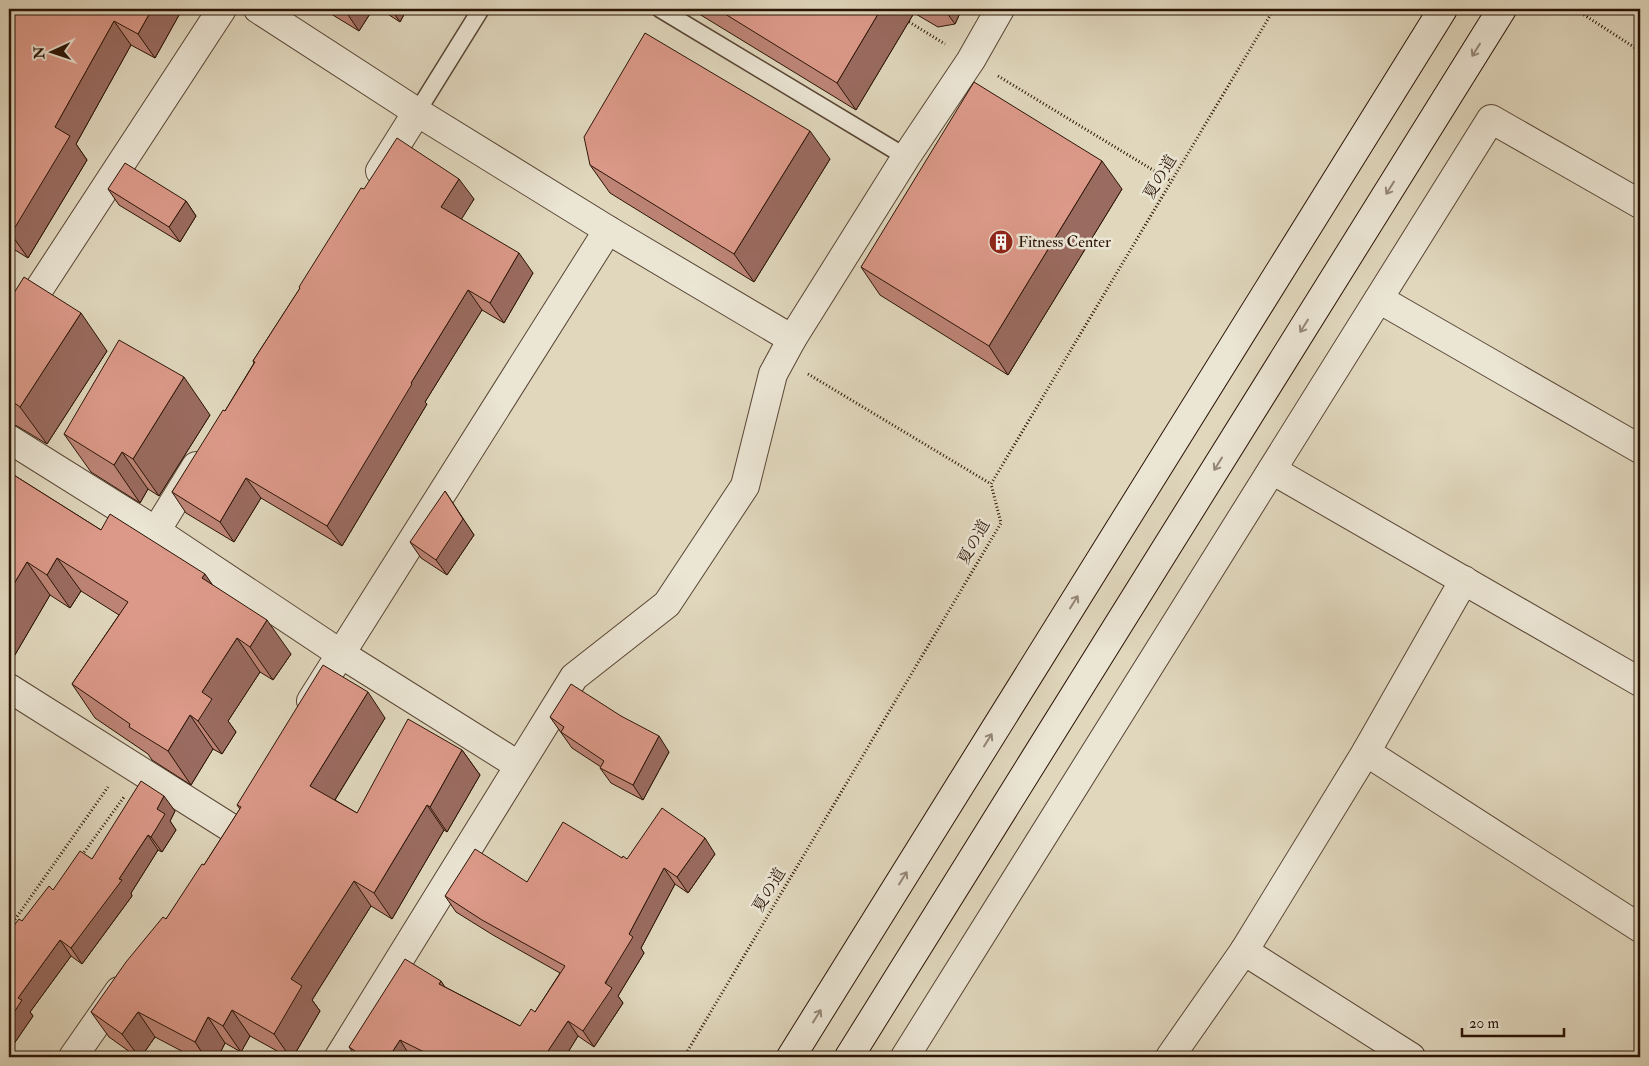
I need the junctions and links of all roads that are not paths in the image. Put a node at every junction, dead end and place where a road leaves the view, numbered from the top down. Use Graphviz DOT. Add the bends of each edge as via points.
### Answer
graph roads {
  1 [pos="222,9"];
  2 [pos="258,9"];
  3 [pos="481,9"];
  4 [pos="660,9"];
  5 [pos="1000,9"];
  6 [pos="1443,9"];
  7 [pos="1502,9"];
  8 [pos="417,112"];
  9 [pos="906,157"];
  10 [pos="365,196"];
  11 [pos="1640,204"];
  12 [pos="608,230"];
  13 [pos="1379,299"];
  14 [pos="9,335"];
  15 [pos="787,349"];
  16 [pos="9,439"];
  17 [pos="208,447"];
  18 [pos="1640,449"];
  19 [pos="1272,470"];
  20 [pos="156,531"];
  21 [pos="1464,580"];
  22 [pos="341,654"];
  23 [pos="1640,682"];
  24 [pos="9,688"];
  25 [pos="299,720"];
  26 [pos="1366,752"];
  27 [pos="518,765"];
  28 [pos="246,803"];
  29 [pos="1640,928"];
  30 [pos="1244,950"];
  31 [pos="135,967"];
  32 [pos="73,1057"];
  33 [pos="339,1057"];
  34 [pos="791,1057"];
  35 [pos="849,1057"];
  36 [pos="905,1057"];
  37 [pos="1170,1057"];
  38 [pos="1411,1057"];
  1 -- 14 [label="street"];
  2 -- 8 [label="street"];
  3 -- 8 [label="lane"];
  4 -- 9 [label="lane"];
  5 -- 9 [label="street" via="971,60"];
  34 -- 6 [label="street, one-way"];
  7 -- 35 [label="street, one-way"];
  8 -- 10 [label="street"];
  8 -- 12 [label="street"];
  9 -- 15 [label="street"];
  11 -- 13 [label="street" via="1492,119"];
  12 -- 15 [label="street"];
  12 -- 22 [label="street"];
  13 -- 18 [label="street"];
  13 -- 19 [label="street"];
  15 -- 27 [label="street" via="773,374 745,486 667,604 574,676"];
  16 -- 20 [label="street"];
  17 -- 20 [label="street"];
  19 -- 21 [label="street"];
  19 -- 36 [label="street"];
  20 -- 22 [label="street"];
  21 -- 23 [label="street"];
  21 -- 26 [label="street"];
  22 -- 25 [label="street"];
  22 -- 27 [label="street"];
  24 -- 28 [label="street" via="141,772 225,836"];
  26 -- 29 [label="street"];
  26 -- 30 [label="street"];
  27 -- 33 [label="street"];
  30 -- 37 [label="street"];
  30 -- 38 [label="street"];
  31 -- 32 [label="street"];
}
